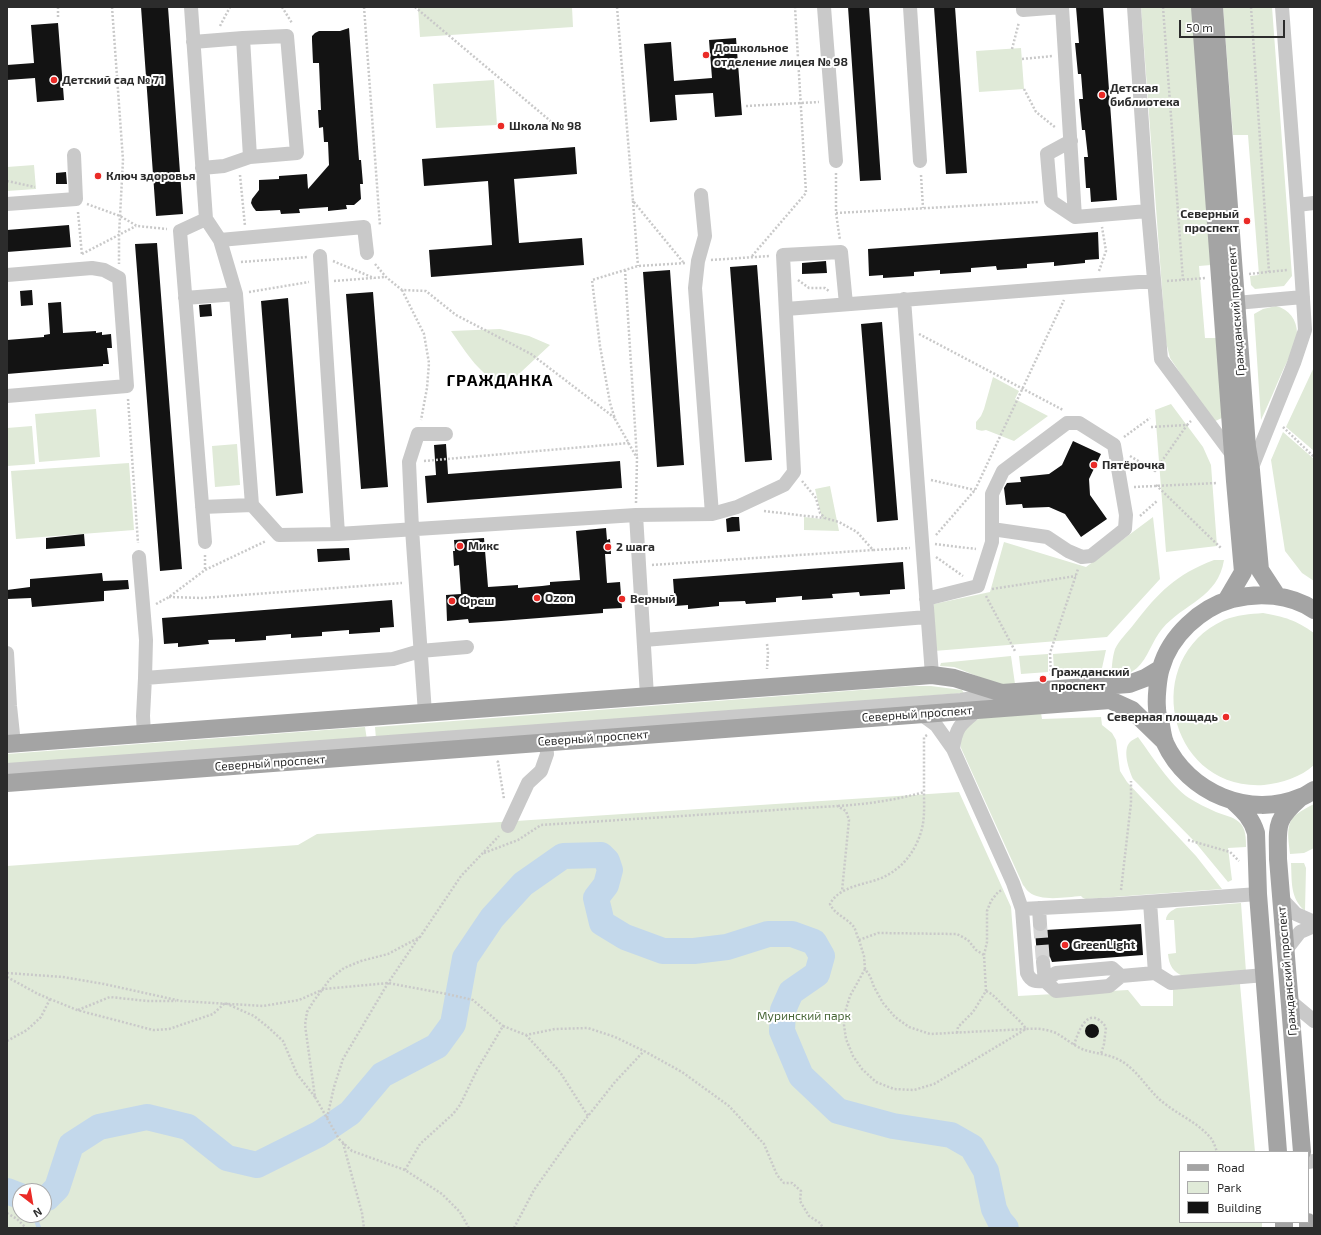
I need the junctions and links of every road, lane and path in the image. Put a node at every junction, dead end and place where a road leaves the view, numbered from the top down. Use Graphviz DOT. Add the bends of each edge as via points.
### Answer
graph roads {
  1 [pos="58,7"];
  2 [pos="112,7"];
  3 [pos="191,7"];
  4 [pos="230,7"];
  5 [pos="282,7"];
  6 [pos="364,7"];
  7 [pos="415,7"];
  8 [pos="617,7"];
  9 [pos="795,7"];
  10 [pos="824,7"];
  11 [pos="910,7"];
  12 [pos="1062,7"];
  13 [pos="1134,7"];
  14 [pos="1163,7"];
  15 [pos="1200,7"];
  16 [pos="1214,7"];
  17 [pos="1250,7"];
  18 [pos="1282,7"];
  19 [pos="1023,8"];
  20 [pos="58,17"];
  21 [pos="293,24"];
  22 [pos="243,38"];
  23 [pos="212,40"];
  24 [pos="193,42"];
  25 [pos="1012,49"];
  26 [pos="1065,55"];
  27 [pos="1022,59"];
  28 [pos="1024,89"];
  29 [pos="832,101"];
  30 [pos="800,103"];
  31 [pos="746,106"];
  32 [pos="554,124"];
  33 [pos="1071,141"];
  34 [pos="74,155"];
  35 [pos="244,158"];
  36 [pos="836,161"];
  37 [pos="920,161"];
  38 [pos="202,168"];
  39 [pos="7,181"];
  40 [pos="36,187"];
  41 [pos="701,195"];
  42 [pos="76,199"];
  43 [pos="633,201"];
  44 [pos="1051,201"];
  45 [pos="1314,203"];
  46 [pos="7,204"];
  47 [pos="1297,205"];
  48 [pos="923,208"];
  49 [pos="1148,211"];
  50 [pos="836,213"];
  51 [pos="1101,215"];
  52 [pos="120,216"];
  53 [pos="1075,217"];
  54 [pos="206,219"];
  55 [pos="137,226"];
  56 [pos="380,226"];
  57 [pos="180,231"];
  58 [pos="118,235"];
  59 [pos="246,238"];
  60 [pos="220,240"];
  61 [pos="841,252"];
  62 [pos="366,253"];
  63 [pos="82,254"];
  64 [pos="320,256"];
  65 [pos="751,257"];
  66 [pos="227,263"];
  67 [pos="683,263"];
  68 [pos="638,266"];
  69 [pos="83,269"];
  70 [pos="1303,269"];
  71 [pos="625,270"];
  72 [pos="1269,272"];
  73 [pos="1247,274"];
  74 [pos="7,275"];
  75 [pos="794,277"];
  76 [pos="1212,277"];
  77 [pos="119,278"];
  78 [pos="374,278"];
  79 [pos="592,280"];
  80 [pos="1183,280"];
  81 [pos="1158,282"];
  82 [pos="1093,285"];
  83 [pos="1070,287"];
  84 [pos="402,290"];
  85 [pos="236,294"];
  86 [pos="1304,297"];
  87 [pos="185,298"];
  88 [pos="904,299"];
  89 [pos="1236,303"];
  90 [pos="846,304"];
  91 [pos="786,309"];
  92 [pos="906,327"];
  93 [pos="127,386"];
  94 [pos="1022,389"];
  95 [pos="7,396"];
  96 [pos="615,418"];
  97 [pos="1150,418"];
  98 [pos="1192,421"];
  99 [pos="1079,423"];
  100 [pos="1187,425"];
  101 [pos="1282,426"];
  102 [pos="1151,427"];
  103 [pos="418,434"];
  104 [pos="446,434"];
  105 [pos="629,444"];
  106 [pos="1114,445"];
  107 [pos="1234,457"];
  108 [pos="1314,457"];
  109 [pos="637,458"];
  110 [pos="409,462"];
  111 [pos="1252,470"];
  112 [pos="794,472"];
  113 [pos="917,476"];
  114 [pos="1217,483"];
  115 [pos="1156,485"];
  116 [pos="1121,488"];
  117 [pos="975,490"];
  118 [pos="992,494"];
  119 [pos="252,505"];
  120 [pos="202,507"];
  121 [pos="737,507"];
  122 [pos="712,514"];
  123 [pos="636,515"];
  124 [pos="825,518"];
  125 [pos="412,529"];
  126 [pos="992,529"];
  127 [pos="338,534"];
  128 [pos="279,535"];
  129 [pos="205,542"];
  130 [pos="925,545"];
  131 [pos="1222,549"];
  132 [pos="873,550"];
  133 [pos="990,551"];
  134 [pos="139,557"];
  135 [pos="639,566"];
  136 [pos="416,582"];
  137 [pos="990,589"];
  138 [pos="1277,596"];
  139 [pos="169,597"];
  140 [pos="926,599"];
  141 [pos="1226,601"];
  142 [pos="144,610"];
  143 [pos="1314,610"];
  144 [pos="927,617"];
  145 [pos="763,630"];
  146 [pos="644,640"];
  147 [pos="467,647"];
  148 [pos="420,651"];
  149 [pos="7,654"];
  150 [pos="767,669"];
  151 [pos="1160,669"];
  152 [pos="932,675"];
  153 [pos="1051,676"];
  154 [pos="145,678"];
  155 [pos="1002,693"];
  156 [pos="647,696"];
  157 [pos="978,710"];
  158 [pos="425,713"];
  159 [pos="921,714"];
  160 [pos="936,725"];
  161 [pos="144,734"];
  162 [pos="546,742"];
  163 [pos="1165,742"];
  164 [pos="10,744"];
  165 [pos="953,749"];
  166 [pos="493,759"];
  167 [pos="7,770"];
  168 [pos="1131,781"];
  169 [pos="7,783"];
  170 [pos="924,792"];
  171 [pos="1307,794"];
  172 [pos="1234,802"];
  173 [pos="837,806"];
  174 [pos="508,826"];
  175 [pos="1188,840"];
  176 [pos="483,854"];
  177 [pos="1240,861"];
  178 [pos="1013,883"];
  179 [pos="842,891"];
  180 [pos="1258,894"];
  181 [pos="1282,899"];
  182 [pos="1150,902"];
  183 [pos="1119,904"];
  184 [pos="1039,908"];
  185 [pos="1022,909"];
  186 [pos="1314,922"];
  187 [pos="1040,924"];
  188 [pos="1314,926"];
  189 [pos="420,937"];
  190 [pos="859,940"];
  191 [pos="1286,950"];
  192 [pos="984,955"];
  193 [pos="1043,962"];
  194 [pos="865,970"];
  195 [pos="7,973"];
  196 [pos="1155,973"];
  197 [pos="1265,975"];
  198 [pos="7,977"];
  199 [pos="1045,981"];
  200 [pos="388,983"];
  201 [pos="324,989"];
  202 [pos="986,991"];
  203 [pos="50,999"];
  204 [pos="181,1001"];
  205 [pos="1290,1002"];
  206 [pos="225,1003"];
  207 [pos="77,1010"];
  208 [pos="1314,1021"];
  209 [pos="503,1026"];
  210 [pos="1026,1029"];
  211 [pos="957,1033"];
  212 [pos="526,1035"];
  213 [pos="7,1041"];
  214 [pos="1074,1045"];
  215 [pos="644,1051"];
  216 [pos="1101,1054"];
  217 [pos="315,1097"];
  218 [pos="588,1116"];
  219 [pos="327,1118"];
  220 [pos="343,1143"];
  221 [pos="1217,1151"];
  222 [pos="1278,1151"];
  223 [pos="1302,1151"];
  224 [pos="406,1170"];
  225 [pos="7,1213"];
  226 [pos="26,1228"];
  227 [pos="364,1228"];
  228 [pos="470,1228"];
  229 [pos="514,1228"];
  230 [pos="823,1228"];
  1 -- 20 [label="path"];
  2 -- 52 [label="path" via="124,160"];
  3 -- 24 [label="street"];
  4 -- 23 [label="path"];
  5 -- 21 [label="path"];
  6 -- 56 [label="path"];
  7 -- 32 [label="path"];
  8 -- 43 [label="path"];
  9 -- 30 [label="path"];
  10 -- 29 [label="street"];
  11 -- 37 [label="street"];
  12 -- 19 [label="street"];
  12 -- 26 [label="street"];
  13 -- 49 [label="street"];
  14 -- 80 [label="path"];
  15 -- 107 [label="main road, Гражданский проспект"];
  16 -- 89 [label="main road, Гражданский проспект"];
  17 -- 72 [label="path"];
  18 -- 47 [label="street"];
  19 -- 25 [label="path"];
  22 -- 23 [label="street"];
  22 -- 35 [label="street"];
  22 -- 35 [label="street" via="286,36 297,153"];
  23 -- 24 [label="street"];
  24 -- 38 [label="street"];
  26 -- 27 [label="path"];
  26 -- 33 [label="street"];
  28 -- 33 [label="path" via="1036,112"];
  29 -- 30 [label="path"];
  29 -- 36 [label="street"];
  30 -- 31 [label="path"];
  30 -- 65 [label="path" via="806,193"];
  33 -- 44 [label="street" via="1047,154"];
  33 -- 53 [label="street"];
  34 -- 42 [label="street"];
  35 -- 38 [label="street" via="224,166"];
  35 -- 59 [label="path"];
  36 -- 50 [label="path"];
  37 -- 48 [label="path"];
  38 -- 54 [label="street"];
  39 -- 40 [label="path"];
  41 -- 122 [label="street" via="705,236 698,261 695,288"];
  42 -- 46 [label="street"];
  42 -- 52 [label="path"];
  42 -- 63 [label="path"];
  43 -- 67 [label="path"];
  43 -- 68 [label="path"];
  44 -- 48 [label="path"];
  44 -- 53 [label="street"];
  45 -- 47 [label="street"];
  47 -- 70 [label="street"];
  48 -- 50 [label="path"];
  49 -- 51 [label="street"];
  49 -- 81 [label="street"];
  50 -- 61 [label="path"];
  51 -- 53 [label="street"];
  51 -- 82 [label="path" via="1106,251"];
  52 -- 55 [label="path"];
  52 -- 58 [label="path"];
  54 -- 57 [label="street"];
  54 -- 60 [label="street"];
  55 -- 57 [label="path"];
  55 -- 58 [label="path"];
  57 -- 87 [label="street"];
  58 -- 63 [label="path"];
  58 -- 77 [label="path"];
  59 -- 60 [label="street"];
  59 -- 62 [label="street" via="364,228"];
  60 -- 66 [label="street"];
  61 -- 90 [label="street"];
  61 -- 91 [label="street" via="784,255"];
  62 -- 84 [label="path" via="386,277"];
  63 -- 69 [label="path"];
  64 -- 66 [label="path"];
  64 -- 78 [label="path"];
  64 -- 127 [label="street"];
  66 -- 85 [label="street"];
  69 -- 74 [label="street"];
  69 -- 77 [label="street" via="104,270"];
  70 -- 72 [label="path"];
  70 -- 86 [label="street"];
  71 -- 109 [label="path"];
  72 -- 73 [label="path"];
  75 -- 90 [label="path" via="809,288 825,288"];
  76 -- 80 [label="path"];
  77 -- 93 [label="street"];
  79 -- 96 [label="path" via="600,346"];
  80 -- 81 [label="path"];
  81 -- 82 [label="street"];
  81 -- 107 [label="street" via="1161,359"];
  82 -- 83 [label="street"];
  83 -- 88 [label="street"];
  83 -- 94 [label="path"];
  84 -- 96 [label="path" via="426,291 456,315 531,354"];
  84 -- 103 [label="path" via="424,334 429,363"];
  85 -- 87 [label="street"];
  85 -- 119 [label="street"];
  86 -- 89 [label="street"];
  86 -- 111 [label="street, Гражданский проспект" via="1305,330"];
  87 -- 120 [label="street"];
  88 -- 90 [label="street"];
  88 -- 92 [label="street"];
  89 -- 111 [label="main road, Гражданский проспект" via="1247,447"];
  90 -- 91 [label="street"];
  91 -- 112 [label="street"];
  92 -- 94 [label="path"];
  92 -- 113 [label="street"];
  93 -- 95 [label="street"];
  93 -- 134 [label="path"];
  94 -- 99 [label="path" via="1073,416"];
  94 -- 117 [label="path"];
  96 -- 105 [label="path"];
  97 -- 106 [label="path"];
  98 -- 100 [label="path"];
  99 -- 106 [label="street"];
  99 -- 118 [label="street" via="1067,423 1003,471"];
  100 -- 102 [label="path"];
  100 -- 106 [label="path" via="1155,471"];
  101 -- 108 [label="path"];
  103 -- 104 [label="street"];
  103 -- 110 [label="street"];
  105 -- 109 [label="path"];
  105 -- 110 [label="path"];
  106 -- 116 [label="street"];
  107 -- 141 [label="main road, Гражданский проспект" via="1243,572"];
  109 -- 123 [label="path"];
  110 -- 125 [label="street"];
  111 -- 138 [label="main road, Гражданский проспект" via="1260,570"];
  112 -- 121 [label="street" via="784,485"];
  112 -- 124 [label="path" via="816,498 820,514"];
  113 -- 117 [label="path"];
  113 -- 130 [label="street"];
  114 -- 115 [label="path"];
  115 -- 116 [label="path"];
  115 -- 131 [label="path"];
  116 -- 126 [label="street" via="1126,515 1125,529 1091,556 1082,557 1068,551 1047,537"];
  117 -- 118 [label="path"];
  117 -- 130 [label="path"];
  118 -- 126 [label="street"];
  119 -- 120 [label="street"];
  119 -- 128 [label="street"];
  120 -- 129 [label="street"];
  121 -- 122 [label="street"];
  121 -- 124 [label="path"];
  122 -- 123 [label="street"];
  123 -- 125 [label="street"];
  123 -- 135 [label="street"];
  124 -- 132 [label="path" via="857,532"];
  125 -- 127 [label="street"];
  125 -- 136 [label="street"];
  126 -- 133 [label="street"];
  127 -- 128 [label="street"];
  128 -- 139 [label="path" via="205,570"];
  130 -- 132 [label="path"];
  130 -- 133 [label="path"];
  130 -- 140 [label="street"];
  132 -- 135 [label="path"];
  133 -- 140 [label="street" via="978,586"];
  134 -- 142 [label="street"];
  135 -- 146 [label="street"];
  136 -- 139 [label="path" via="202,598"];
  136 -- 148 [label="street"];
  137 -- 153 [label="path" via="1076,576 1050,654"];
  138 -- 141 [label="main road" via="1242,596"];
  138 -- 143 [label="main road"];
  139 -- 142 [label="path"];
  140 -- 144 [label="street"];
  141 -- 151 [label="main road" via="1210,608 1184,629 1173,643"];
  142 -- 154 [label="street"];
  144 -- 145 [label="street"];
  144 -- 152 [label="street"];
  145 -- 146 [label="street"];
  145 -- 150 [label="path" via="768,653"];
  146 -- 156 [label="street"];
  147 -- 148 [label="street"];
  148 -- 154 [label="street" via="393,659"];
  148 -- 158 [label="street"];
  149 -- 164 [label="street"];
  151 -- 155 [label="main road, Северный проспект" via="1128,684"];
  151 -- 163 [label="main road" via="1156,709"];
  152 -- 155 [label="main road, Северный проспект" via="954,678"];
  152 -- 156 [label="main road, Северный проспект"];
  154 -- 161 [label="street" via="142,716"];
  155 -- 167 [label="street, Северный проспект" via="961,700"];
  156 -- 158 [label="main road, Северный проспект"];
  157 -- 159 [label="main road, Северный проспект"];
  157 -- 163 [label="main road, Северный проспект" via="1110,700 1132,710"];
  157 -- 165 [label="street" via="961,724 955,735"];
  158 -- 161 [label="main road, Северный проспект"];
  159 -- 160 [label="street"];
  159 -- 162 [label="main road, Северный проспект"];
  160 -- 165 [label="street"];
  160 -- 170 [label="path" via="924,737"];
  161 -- 164 [label="main road, Северный проспект"];
  162 -- 169 [label="main road, Северный проспект"];
  162 -- 174 [label="street" via="547,754 541,771 528,783"];
  163 -- 172 [label="main road" via="1177,763 1193,780 1212,793"];
  165 -- 178 [label="street"];
  166 -- 174 [label="path" via="498,762 501,775"];
  168 -- 183 [label="path" via="1131,803"];
  170 -- 173 [label="path" via="863,805"];
  170 -- 179 [label="path" via="924,818 913,852 899,868 881,879"];
  171 -- 172 [label="main road" via="1279,804 1256,805"];
  171 -- 181 [label="main road, Гражданский проспект" via="1286,810 1280,820 1278,859"];
  172 -- 180 [label="main road, Гражданский проспект" via="1247,815 1256,833"];
  173 -- 176 [label="path" via="541,825 518,840"];
  173 -- 179 [label="path" via="846,811 849,820"];
  174 -- 176 [label="path"];
  175 -- 177 [label="path" via="1230,852"];
  176 -- 189 [label="path" via="461,876"];
  178 -- 185 [label="street"];
  178 -- 192 [label="path" via="998,892 991,901 987,911 987,942"];
  179 -- 190 [label="path" via="830,904 832,909 854,928"];
  180 -- 182 [label="street"];
  180 -- 197 [label="main road, Гражданский проспект"];
  181 -- 186 [label="street" via="1296,914"];
  181 -- 191 [label="main road, Гражданский проспект"];
  182 -- 183 [label="street"];
  182 -- 196 [label="street"];
  183 -- 184 [label="street"];
  184 -- 185 [label="street"];
  184 -- 187 [label="street"];
  185 -- 199 [label="street" via="1027,973 1035,982"];
  188 -- 191 [label="street" via="1300,932"];
  189 -- 200 [label="path"];
  189 -- 201 [label="path" via="388,954 344,968 330,979"];
  190 -- 192 [label="path" via="878,933 957,934 968,940"];
  190 -- 194 [label="path"];
  191 -- 205 [label="main road, Гражданский проспект"];
  192 -- 202 [label="path"];
  193 -- 199 [label="street"];
  194 -- 210 [label="path" via="850,996 846,1009 846,1039 853,1056 862,1068 876,1082 894,1089 914,1090 934,1084"];
  194 -- 211 [label="path" via="883,1003 895,1017 909,1027 930,1034"];
  195 -- 204 [label="path" via="63,977"];
  196 -- 197 [label="street" via="1171,983"];
  196 -- 199 [label="street" via="1121,976 1110,986 1056,991"];
  197 -- 222 [label="main road, Гражданский проспект"];
  198 -- 203 [label="path"];
  200 -- 201 [label="path"];
  200 -- 209 [label="path" via="473,1000"];
  200 -- 219 [label="path" via="343,1058"];
  201 -- 206 [label="path" via="299,1000 263,1006"];
  201 -- 217 [label="path" via="306,1012 305,1025"];
  202 -- 210 [label="path" via="994,994"];
  202 -- 211 [label="path" via="973,1012 958,1027"];
  203 -- 207 [label="path"];
  203 -- 213 [label="path" via="41,1017 27,1030"];
  204 -- 206 [label="path"];
  204 -- 207 [label="path" via="110,997"];
  205 -- 208 [label="street"];
  205 -- 223 [label="main road, Гражданский проспект"];
  206 -- 207 [label="path" via="213,1014 169,1029 153,1030"];
  206 -- 217 [label="path" via="254,1016 283,1041 297,1074"];
  209 -- 212 [label="path"];
  209 -- 224 [label="path" via="460,1105 420,1144"];
  210 -- 211 [label="path"];
  210 -- 214 [label="path" via="1040,1028 1057,1034"];
  212 -- 215 [label="path" via="555,1029 588,1028"];
  212 -- 218 [label="path" via="560,1072"];
  214 -- 216 [label="path"];
  214 -- 216 [label="path" via="1080,1027 1087,1020 1094,1017 1100,1019 1106,1027"];
  215 -- 218 [label="path"];
  215 -- 230 [label="path" via="682,1072 729,1106 764,1144 777,1175 784,1183 792,1183 801,1191 800,1201 809,1216"];
  216 -- 221 [label="path" via="1122,1061 1133,1069 1157,1097 1205,1132"];
  217 -- 219 [label="path"];
  218 -- 229 [label="path" via="534,1190"];
  219 -- 220 [label="path"];
  220 -- 224 [label="path" via="352,1151"];
  220 -- 227 [label="path"];
  224 -- 228 [label="path" via="442,1194 460,1212"];
  225 -- 226 [label="path"];
}
